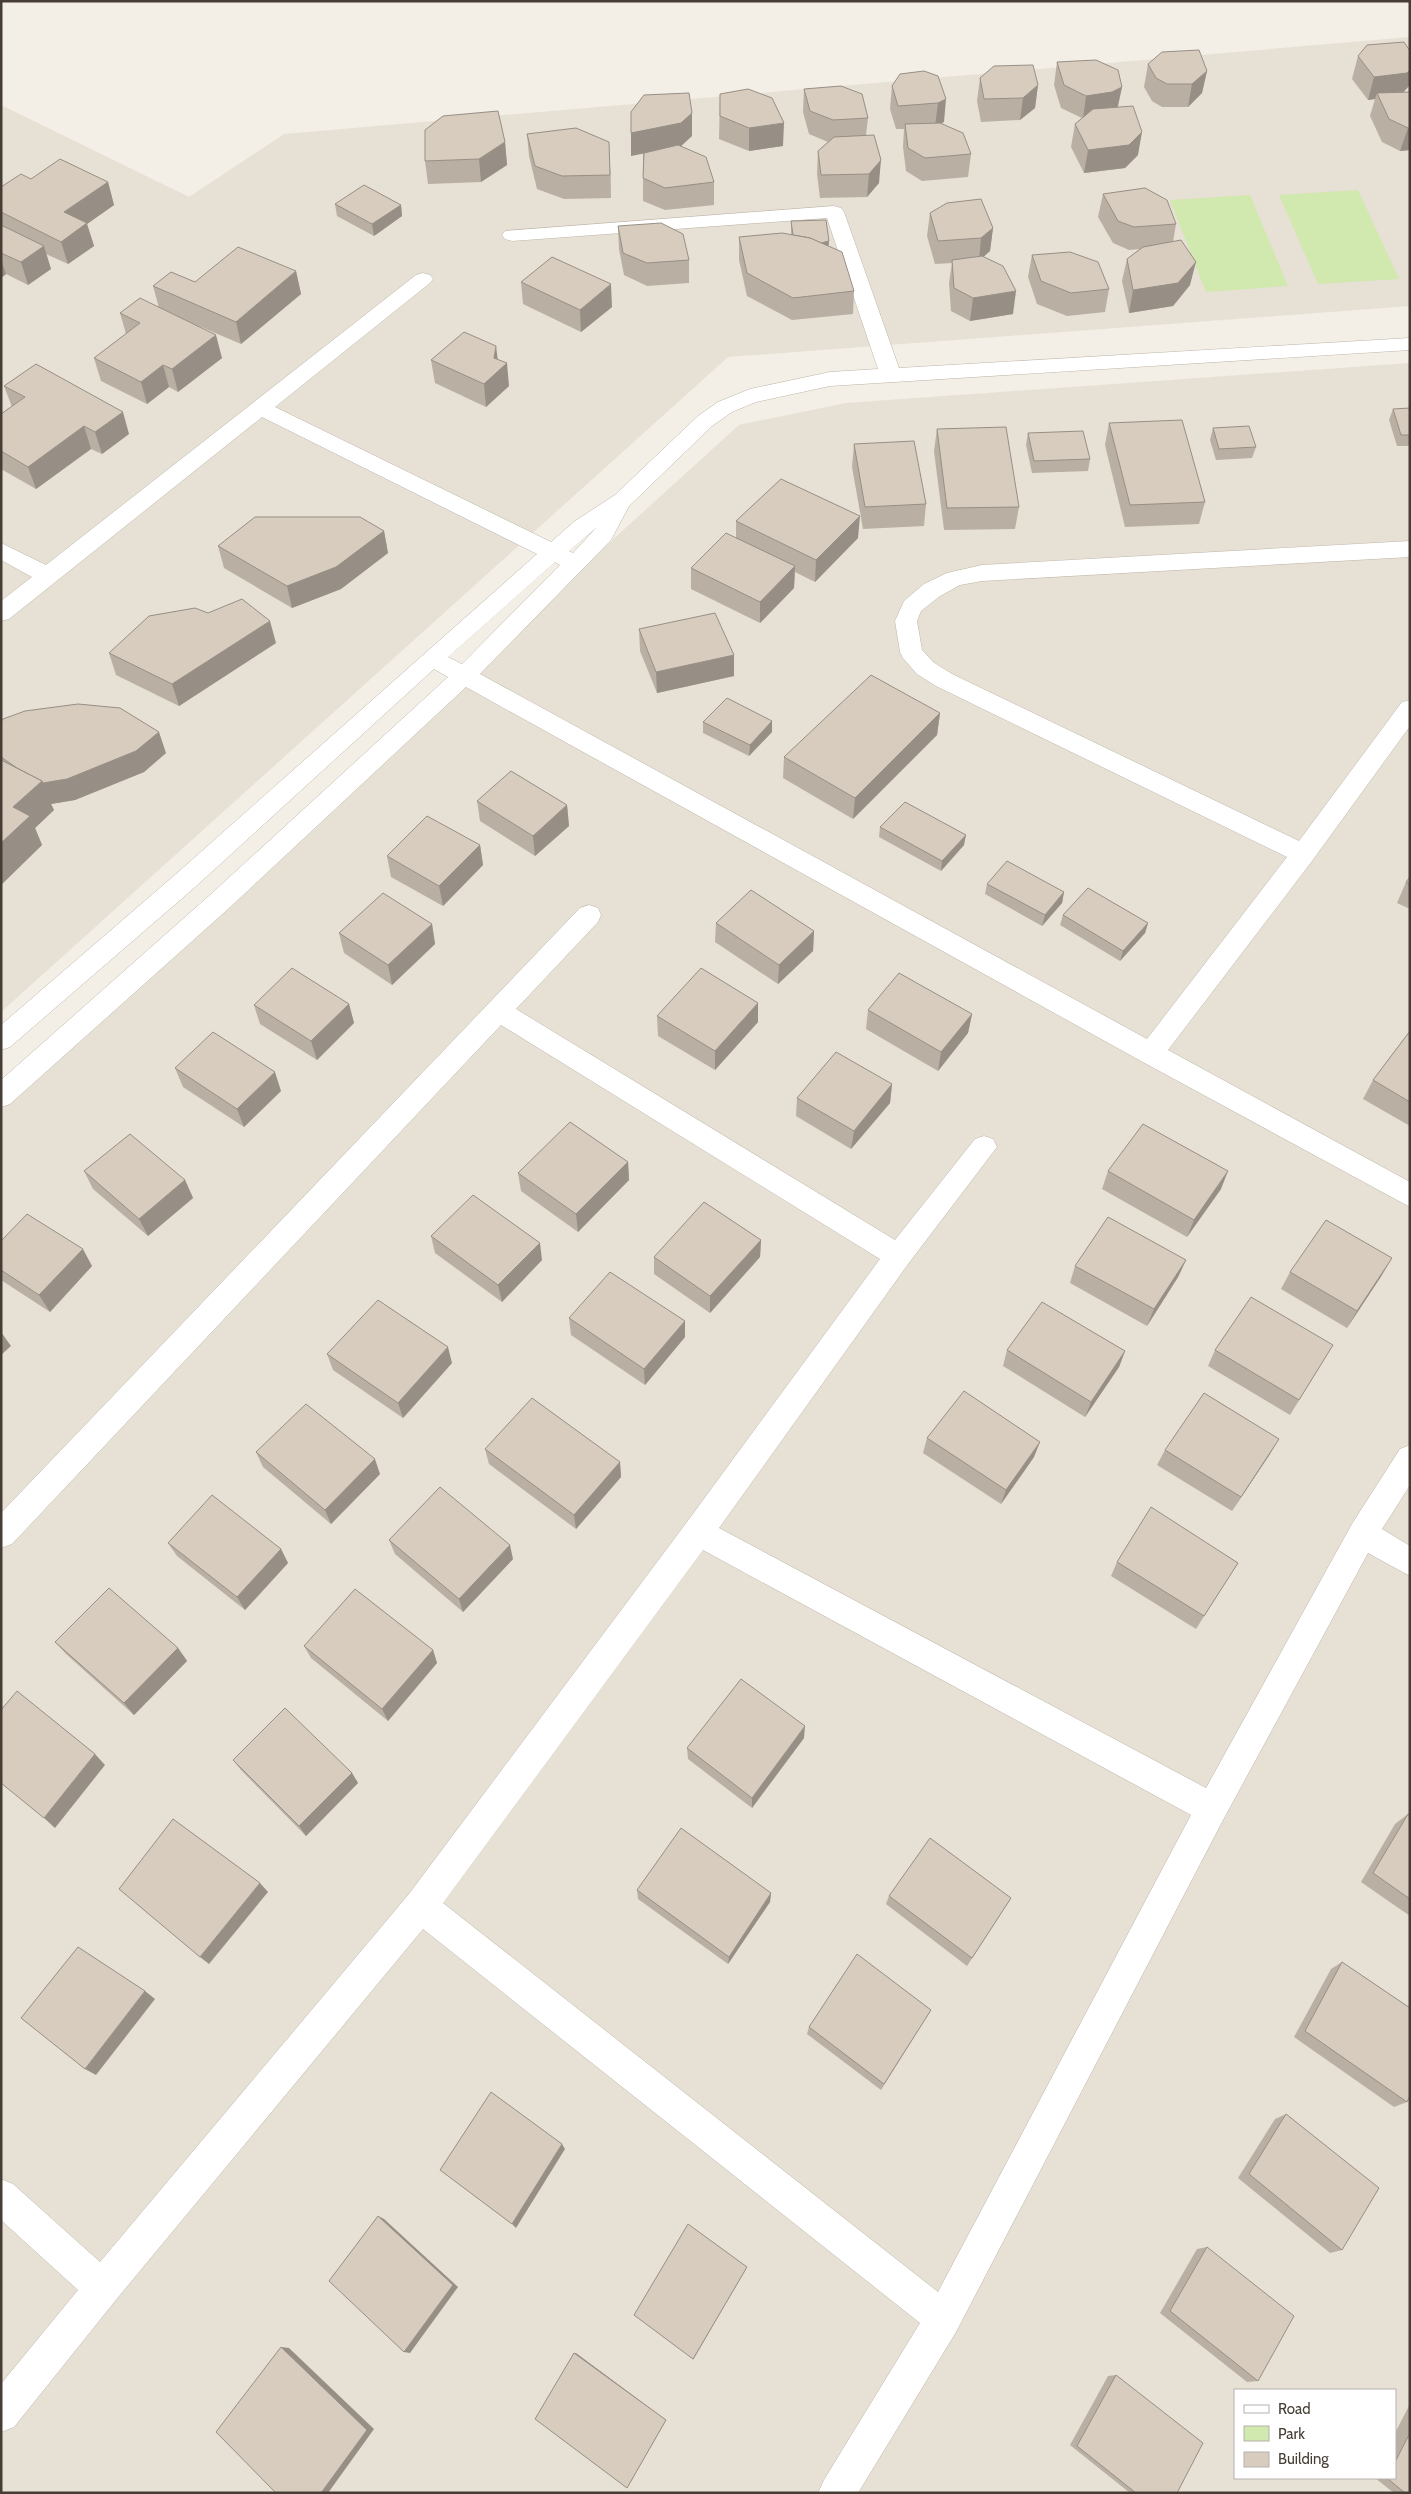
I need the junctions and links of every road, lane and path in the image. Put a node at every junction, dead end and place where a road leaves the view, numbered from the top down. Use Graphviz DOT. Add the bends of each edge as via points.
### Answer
graph roads {
  1 [pos="512,236"];
  2 [pos="423,279"];
  3 [pos="1410,344"];
  4 [pos="891,376"];
  5 [pos="261,408"];
  6 [pos="1410,549"];
  7 [pos="1,550"];
  8 [pos="564,557"];
  9 [pos="48,576"];
  10 [pos="1,613"];
  11 [pos="432,658"];
  12 [pos="465,675"];
  13 [pos="1410,708"];
  14 [pos="1303,854"];
  15 [pos="589,915"];
  16 [pos="497,1010"];
  17 [pos="1,1040"];
  18 [pos="1150,1054"];
  19 [pos="1,1096"];
  20 [pos="984,1147"];
  21 [pos="1410,1196"];
  22 [pos="898,1256"];
  23 [pos="1410,1458"];
  24 [pos="698,1532"];
  25 [pos="1,1534"];
  26 [pos="1363,1534"];
  27 [pos="1410,1562"];
  28 [pos="1212,1809"];
  29 [pos="421,1906"];
  30 [pos="1,2196"];
  31 [pos="102,2288"];
  32 [pos="943,2319"];
  33 [pos="1,2414"];
  34 [pos="838,2493"];
  1 -- 4 [label="street" via="834,212"];
  2 -- 5 [label="street"];
  3 -- 4 [label="street"];
  4 -- 8 [label="street" via="830,379 792,386 750,396 725,407 705,421 623,500 603,535"];
  5 -- 8 [label="street"];
  5 -- 9 [label="street"];
  6 -- 14 [label="street" via="982,572 955,578 932,590 912,607 906,620 911,652 925,668 938,676"];
  7 -- 9 [label="street"];
  8 -- 11 [label="street"];
  8 -- 12 [label="street"];
  9 -- 10 [label="street"];
  11 -- 12 [label="street"];
  11 -- 17 [label="street" via="185,881"];
  12 -- 18 [label="street"];
  12 -- 19 [label="street" via="219,902"];
  13 -- 14 [label="street"];
  14 -- 18 [label="street"];
  15 -- 16 [label="street"];
  16 -- 22 [label="street"];
  16 -- 25 [label="street"];
  18 -- 21 [label="street"];
  20 -- 22 [label="street"];
  22 -- 24 [label="street"];
  23 -- 26 [label="street"];
  24 -- 28 [label="street"];
  24 -- 29 [label="street"];
  26 -- 27 [label="street"];
  26 -- 28 [label="street"];
  28 -- 32 [label="street"];
  29 -- 31 [label="street"];
  29 -- 32 [label="street"];
  30 -- 31 [label="street"];
  31 -- 33 [label="street"];
  32 -- 34 [label="street"];
}
